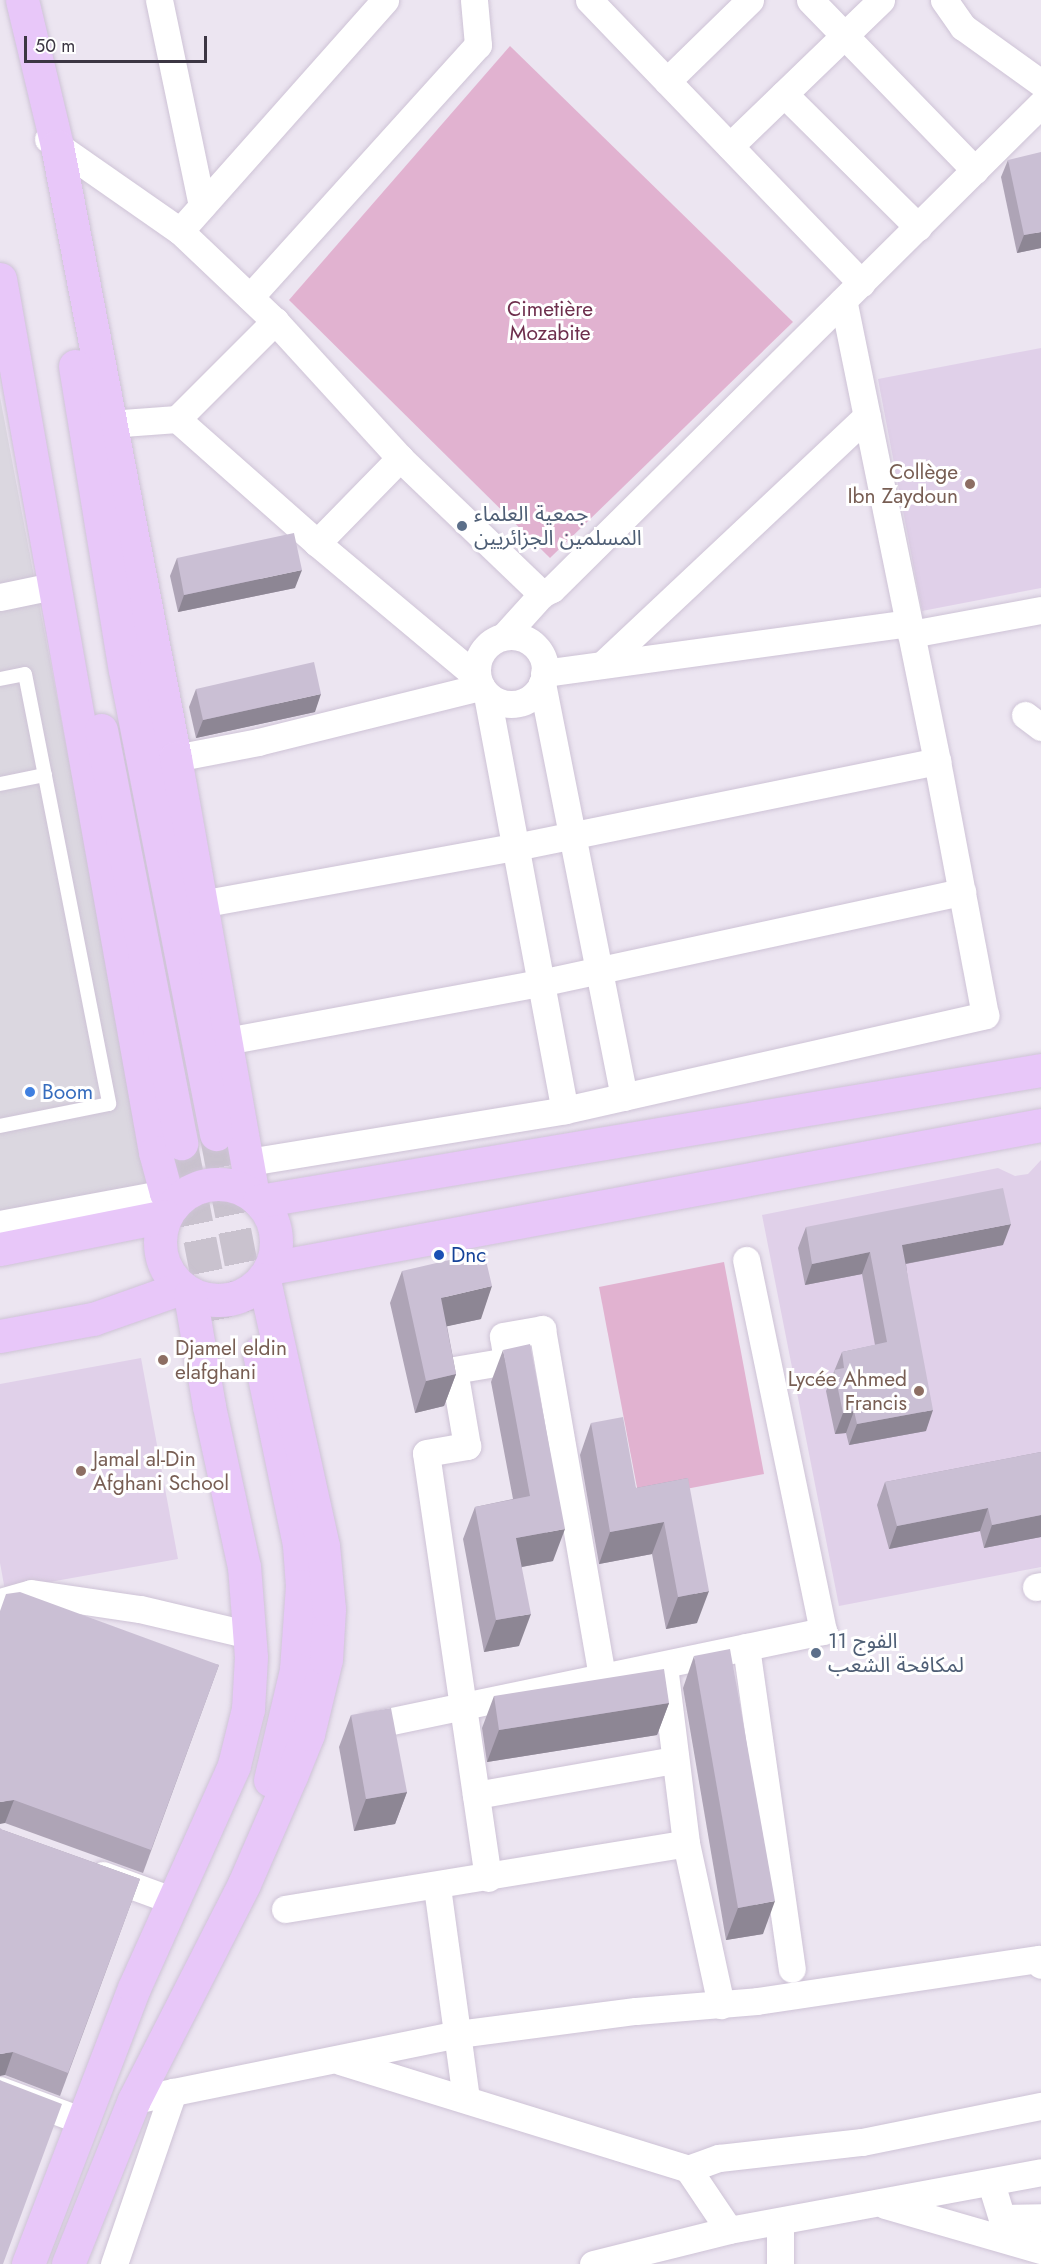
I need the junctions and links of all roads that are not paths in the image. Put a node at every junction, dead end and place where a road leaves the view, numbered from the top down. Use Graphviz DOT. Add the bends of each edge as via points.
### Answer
graph roads {
  1 [pos="159,0"];
  2 [pos="385,0"];
  3 [pos="474,0"];
  4 [pos="750,0"];
  5 [pos="810,0"];
  6 [pos="881,0"];
  7 [pos="944,0"];
  8 [pos="22,3"];
  9 [pos="601,4"];
  10 [pos="845,35"];
  11 [pos="667,81"];
  12 [pos="1041,83"];
  13 [pos="784,94"];
  14 [pos="1041,105"];
  15 [pos="47,138"];
  16 [pos="730,146"];
  17 [pos="975,171"];
  18 [pos="202,206"];
  19 [pos="918,227"];
  20 [pos="180,231"];
  21 [pos="0,259"];
  22 [pos="0,279"];
  23 [pos="852,292"];
  24 [pos="250,297"];
  25 [pos="275,321"];
  26 [pos="867,416"];
  27 [pos="177,419"];
  28 [pos="109,424"];
  29 [pos="400,458"];
  30 [pos="317,543"];
  31 [pos="53,586"];
  32 [pos="542,594"];
  33 [pos="0,597"];
  34 [pos="1041,610"];
  35 [pos="910,628"];
  36 [pos="504,636"];
  37 [pos="603,664"];
  38 [pos="543,678"];
  39 [pos="0,679"];
  40 [pos="482,686"];
  41 [pos="175,758"];
  42 [pos="937,761"];
  43 [pos="45,775"];
  44 [pos="0,784"];
  45 [pos="572,834"];
  46 [pos="515,847"];
  47 [pos="962,892"];
  48 [pos="200,904"];
  49 [pos="599,969"];
  50 [pos="540,982"];
  51 [pos="226,1041"];
  52 [pos="1041,1070"];
  53 [pos="624,1096"];
  54 [pos="565,1110"];
  55 [pos="0,1125"];
  56 [pos="1041,1125"];
  57 [pos="216,1134"];
  58 [pos="181,1143"];
  59 [pos="249,1162"];
  60 [pos="256,1198"];
  61 [pos="168,1203"];
  62 [pos="0,1224"];
  63 [pos="0,1249"];
  64 [pos="746,1260"];
  65 [pos="267,1273"];
  66 [pos="186,1291"];
  67 [pos="252,1319"];
  68 [pos="218,1332"];
  69 [pos="0,1336"];
  70 [pos="0,1602"];
  71 [pos="250,1635"];
  72 [pos="746,1647"];
  73 [pos="664,1664"];
  74 [pos="602,1677"];
  75 [pos="463,1706"];
  76 [pos="368,1725"];
  77 [pos="675,1760"];
  78 [pos="234,1766"];
  79 [pos="476,1795"];
  80 [pos="686,1843"];
  81 [pos="76,1866"];
  82 [pos="488,1878"];
  83 [pos="244,1884"];
  84 [pos="438,1887"];
  85 [pos="174,1901"];
  86 [pos="285,1909"];
  87 [pos="1041,1965"];
  88 [pos="792,1969"];
  89 [pos="721,2005"];
  90 [pos="458,2034"];
  91 [pos="336,2060"];
  92 [pos="0,2090"];
  93 [pos="173,2092"];
  94 [pos="466,2099"];
  95 [pos="134,2100"];
  96 [pos="1041,2106"];
  97 [pos="83,2121"];
  98 [pos="688,2169"];
  99 [pos="1041,2172"];
  100 [pos="991,2183"];
  101 [pos="878,2204"];
  102 [pos="1041,2217"];
  103 [pos="1002,2218"];
  104 [pos="780,2222"];
  105 [pos="729,2230"];
  106 [pos="1041,2249"];
  107 [pos="28,2264"];
  108 [pos="68,2264"];
  109 [pos="114,2264"];
  110 [pos="593,2264"];
  111 [pos="780,2264"];
  1 -- 18 [label="street"];
  2 -- 18 [label="street"];
  3 -- 24 [label="street" via="478,45"];
  4 -- 11 [label="street"];
  5 -- 10 [label="street"];
  6 -- 10 [label="street"];
  7 -- 12 [label="street" via="963,27"];
  8 -- 15 [label="main road"];
  9 -- 11 [label="street"];
  10 -- 13 [label="street"];
  10 -- 17 [label="street"];
  11 -- 16 [label="street"];
  13 -- 16 [label="street"];
  13 -- 19 [label="street"];
  14 -- 17 [label="street"];
  15 -- 20 [label="street"];
  15 -- 28 [label="main road"];
  15 -- 57 [label="main road" via="125,670"];
  16 -- 23 [label="street"];
  17 -- 19 [label="street"];
  18 -- 20 [label="street"];
  19 -- 23 [label="street"];
  20 -- 24 [label="street"];
  21 -- 58 [label="main road" via="52,473"];
  22 -- 31 [label="main road"];
  23 -- 26 [label="street"];
  23 -- 32 [label="street" via="552,589"];
  24 -- 25 [label="street"];
  25 -- 27 [label="street"];
  25 -- 29 [label="street"];
  26 -- 35 [label="street"];
  26 -- 37 [label="street"];
  27 -- 28 [label="street"];
  27 -- 30 [label="street"];
  28 -- 41 [label="main road"];
  29 -- 30 [label="street"];
  29 -- 32 [label="street"];
  30 -- 40 [label="street"];
  31 -- 33 [label="street"];
  31 -- 61 [label="main road" via="155,1152"];
  32 -- 36 [label="street"];
  34 -- 35 [label="street"];
  35 -- 37 [label="street"];
  35 -- 42 [label="street"];
  36 -- 38 [label="street" via="533,644 540,652"];
  36 -- 40 [label="street" via="494,640 480,656"];
  37 -- 38 [label="street"];
  38 -- 40 [label="street" via="536,692 518,703 507,704"];
  38 -- 45 [label="street"];
  39 -- 43 [label="lane" via="25,674"];
  40 -- 41 [label="street" via="258,742"];
  40 -- 46 [label="street"];
  41 -- 48 [label="main road"];
  42 -- 45 [label="street"];
  42 -- 47 [label="street"];
  43 -- 44 [label="lane"];
  43 -- 55 [label="lane" via="109,1104"];
  45 -- 46 [label="street"];
  45 -- 49 [label="street"];
  46 -- 48 [label="street"];
  46 -- 50 [label="street"];
  47 -- 49 [label="street"];
  47 -- 53 [label="street" via="984,1015"];
  48 -- 51 [label="main road"];
  49 -- 50 [label="street"];
  49 -- 53 [label="street"];
  50 -- 51 [label="street"];
  50 -- 54 [label="street"];
  51 -- 59 [label="main road"];
  52 -- 60 [label="main road"];
  53 -- 54 [label="street"];
  54 -- 59 [label="street"];
  56 -- 65 [label="main road"];
  59 -- 60 [label="main road"];
  60 -- 61 [label="main road" via="238,1187 213,1184"];
  60 -- 65 [label="main road" via="274,1226 276,1244"];
  61 -- 62 [label="street"];
  61 -- 63 [label="main road"];
  61 -- 66 [label="main road" via="159,1247 164,1266"];
  64 -- 72 [label="street" via="823,1631"];
  65 -- 66 [label="main road" via="245,1294 221,1301"];
  65 -- 83 [label="main road" via="323,1546 329,1609 326,1659 308,1734"];
  66 -- 69 [label="main road" via="93,1319"];
  66 -- 71 [label="main road" via="244,1566"];
  67 -- 83 [label="main road" via="298,1545 302,1586 296,1670"];
  68 -- 78 [label="main road" via="255,1522 265,1610 261,1698 253,1731"];
  70 -- 71 [label="street" via="31,1593 140,1608"];
  71 -- 78 [label="main road" via="248,1709"];
  72 -- 73 [label="street"];
  72 -- 88 [label="street"];
  73 -- 74 [label="street"];
  73 -- 77 [label="street"];
  74 -- 75 [label="street"];
  74 -- 75 [label="street" via="542,1329 503,1336 507,1361 454,1370 467,1446 426,1453"];
  75 -- 76 [label="street"];
  75 -- 79 [label="street"];
  77 -- 79 [label="street"];
  77 -- 80 [label="street"];
  78 -- 85 [label="main road"];
  79 -- 82 [label="street"];
  80 -- 82 [label="street"];
  80 -- 89 [label="street"];
  81 -- 85 [label="street"];
  82 -- 84 [label="street"];
  83 -- 95 [label="main road"];
  84 -- 86 [label="street"];
  84 -- 90 [label="street"];
  85 -- 97 [label="main road" via="134,1988"];
  87 -- 89 [label="street" via="1039,1959"];
  89 -- 90 [label="street" via="636,2011"];
  90 -- 91 [label="street"];
  90 -- 94 [label="street"];
  91 -- 93 [label="street"];
  91 -- 94 [label="street"];
  92 -- 97 [label="street"];
  93 -- 95 [label="street"];
  93 -- 109 [label="street"];
  94 -- 98 [label="street"];
  95 -- 108 [label="main road"];
  96 -- 98 [label="street" via="862,2142 718,2158"];
  97 -- 107 [label="main road"];
  98 -- 105 [label="street"];
  99 -- 100 [label="street"];
  100 -- 101 [label="street"];
  100 -- 103 [label="street"];
  101 -- 104 [label="street"];
  101 -- 106 [label="street"];
  102 -- 103 [label="street"];
  103 -- 106 [label="street"];
  104 -- 105 [label="street"];
  104 -- 111 [label="street"];
  105 -- 110 [label="street"];
}
